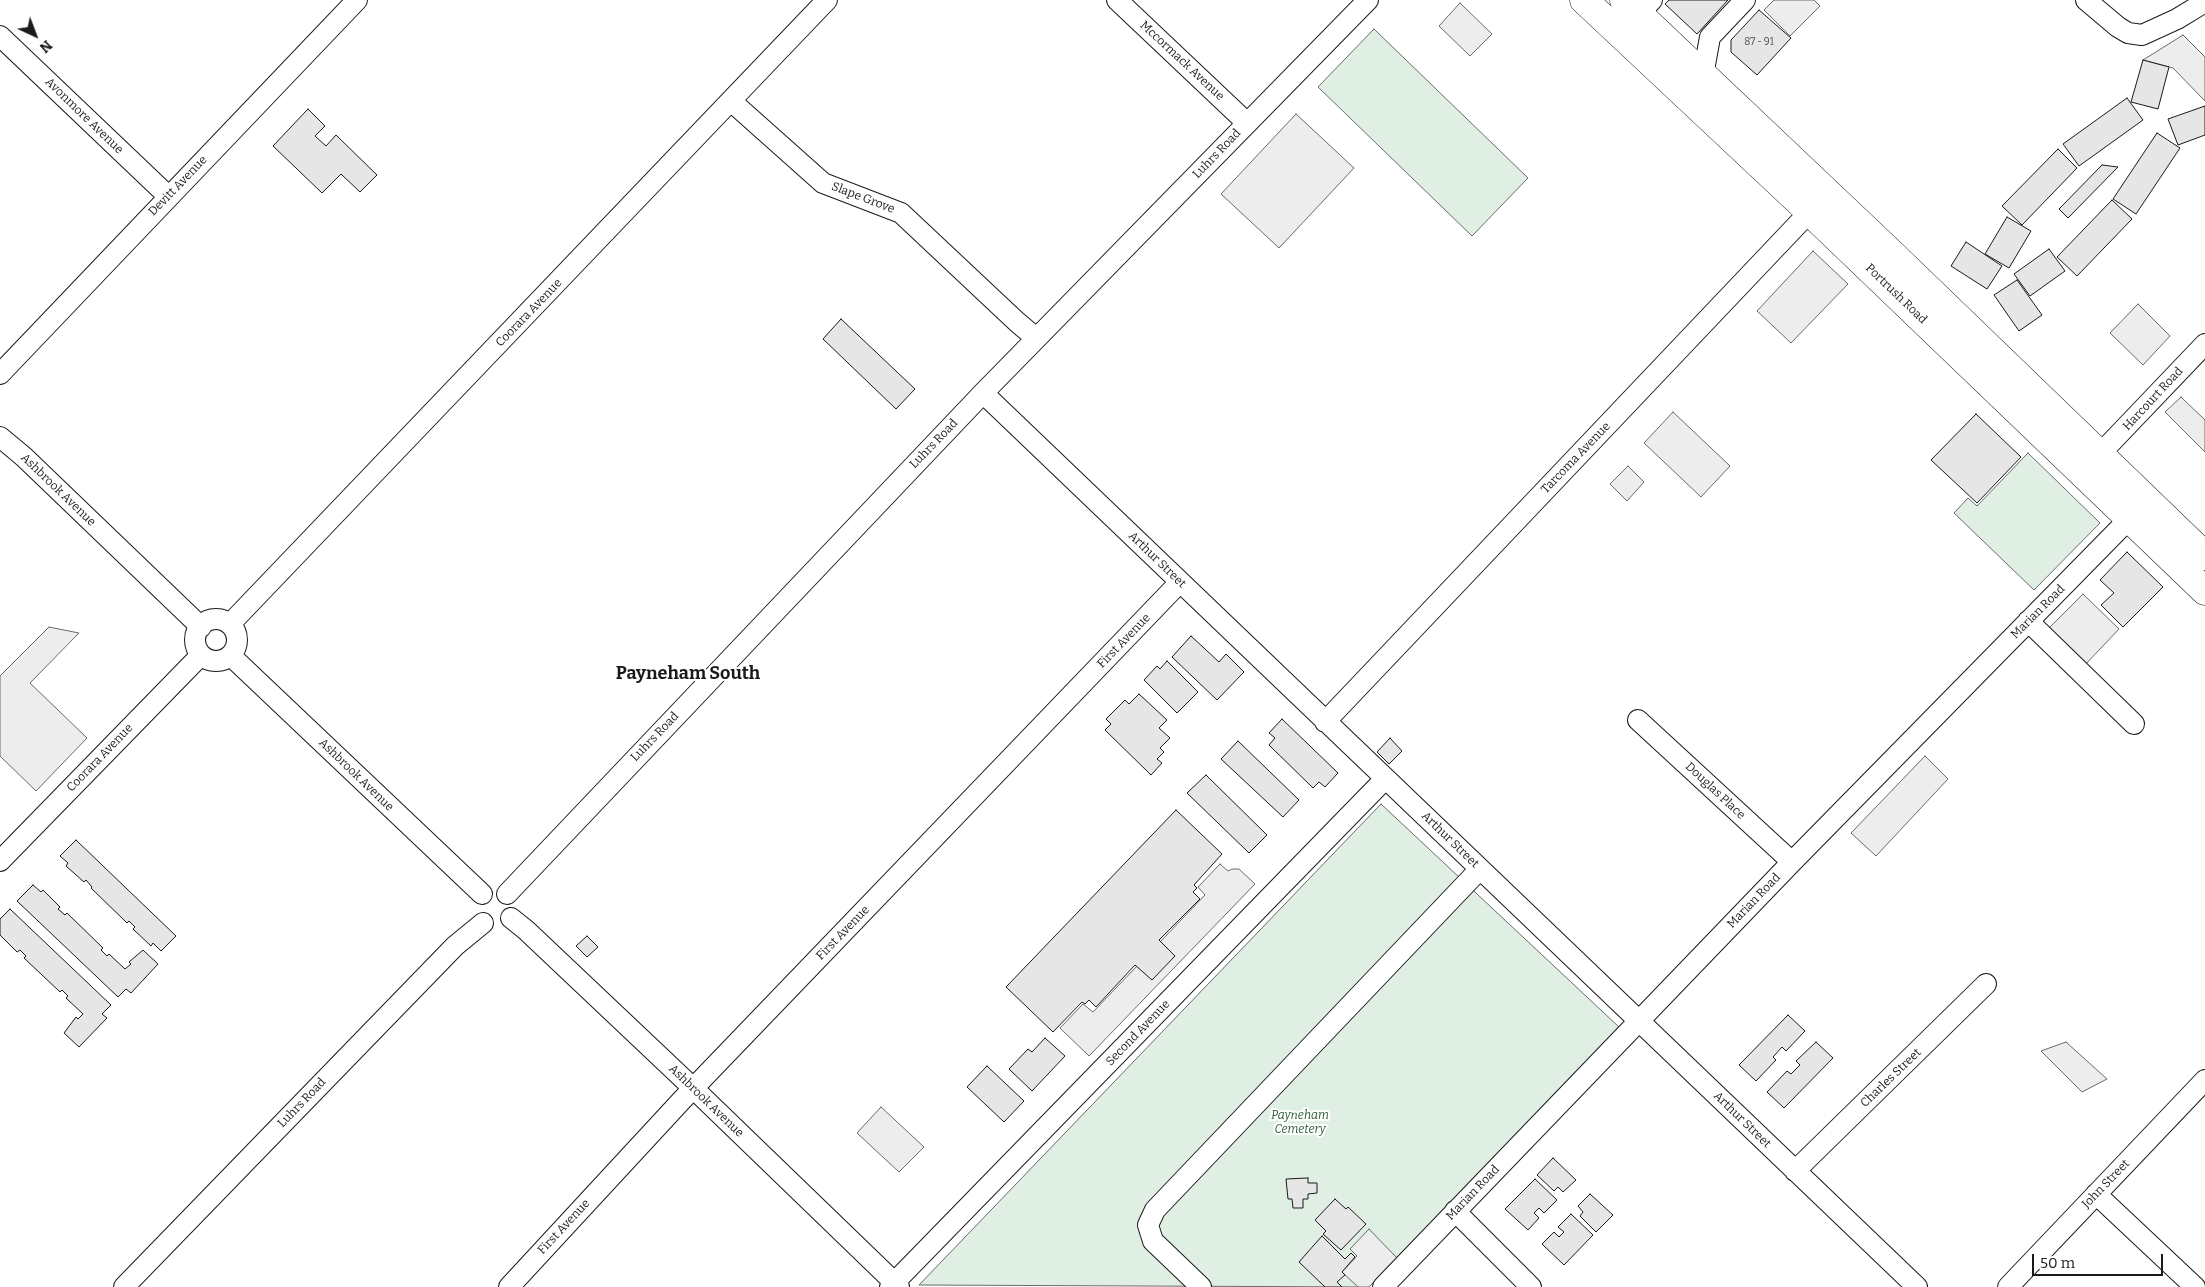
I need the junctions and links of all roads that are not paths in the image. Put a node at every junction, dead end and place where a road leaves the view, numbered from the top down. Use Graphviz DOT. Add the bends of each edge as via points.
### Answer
graph roads {
  1 [pos="357,0"];
  2 [pos="827,0"];
  3 [pos="1117,0"];
  4 [pos="1368,0"];
  5 [pos="1584,0"];
  6 [pos="1744,0"];
  7 [pos="2086,0"];
  8 [pos="2205,2"];
  9 [pos="1638,5"];
  10 [pos="0,36"];
  11 [pos="1630,42"];
  12 [pos="1703,76"];
  13 [pos="731,101"];
  14 [pos="1247,123"];
  15 [pos="168,196"];
  16 [pos="1819,202"];
  17 [pos="1036,338"];
  18 [pos="2205,344"];
  19 [pos="0,374"];
  20 [pos="982,393"];
  21 [pos="0,436"];
  22 [pos="2100,454"];
  23 [pos="2129,519"];
  24 [pos="2205,556"];
  25 [pos="1180,582"];
  26 [pos="2205,591"];
  27 [pos="2028,621"];
  28 [pos="230,624"];
  29 [pos="201,627"];
  30 [pos="201,655"];
  31 [pos="231,656"];
  32 [pos="1638,720"];
  33 [pos="1325,722"];
  34 [pos="2134,724"];
  35 [pos="1385,779"];
  36 [pos="0,861"];
  37 [pos="1792,862"];
  38 [pos="1480,869"];
  39 [pos="482,894"];
  40 [pos="507,894"];
  41 [pos="511,918"];
  42 [pos="483,923"];
  43 [pos="1986,984"];
  44 [pos="1639,1021"];
  45 [pos="2204,1084"];
  46 [pos="693,1088"];
  47 [pos="1796,1171"];
  48 [pos="2096,1194"];
  49 [pos="1455,1211"];
  50 [pos="894,1285"];
  51 [pos="124,1287"];
  52 [pos="509,1287"];
  53 [pos="1201,1287"];
  54 [pos="1383,1287"];
  55 [pos="1530,1287"];
  56 [pos="1917,1287"];
  57 [pos="2008,1287"];
  58 [pos="2195,1287"];
  1 -- 15 [label="street, Devitt Avenue"];
  2 -- 13 [label="street, Coorara Avenue"];
  3 -- 14 [label="street, Mccormack Avenue"];
  4 -- 14 [label="street, Luhrs Road"];
  5 -- 11 [label="highway, Portrush Road"];
  6 -- 12 [label="street" via="1710,37"];
  7 -- 8 [label="street" via="2118,27 2142,35"];
  9 -- 11 [label="street"];
  9 -- 12 [label="highway, Portrush Road"];
  10 -- 15 [label="street, Avonmore Avenue"];
  11 -- 16 [label="highway, Portrush Road"];
  12 -- 16 [label="highway, Portrush Road"];
  13 -- 17 [label="street, Slape Grove" via="823,183 901,213"];
  13 -- 28 [label="street, Coorara Avenue"];
  14 -- 17 [label="street, Luhrs Road"];
  15 -- 19 [label="street, Devitt Avenue"];
  16 -- 22 [label="highway, Portrush Road"];
  16 -- 23 [label="highway, Portrush Road"];
  16 -- 33 [label="street, Tarcoma Avenue"];
  17 -- 20 [label="street, Luhrs Road"];
  18 -- 22 [label="street, Harcourt Road"];
  20 -- 25 [label="street, Arthur Street"];
  20 -- 40 [label="street, Luhrs Road"];
  21 -- 29 [label="street, Ashbrook Avenue"];
  22 -- 24 [label="highway, Portrush Road"];
  23 -- 26 [label="highway, Portrush Road"];
  23 -- 27 [label="street, Marian Road"];
  25 -- 33 [label="street, Arthur Street"];
  25 -- 46 [label="street, First Avenue"];
  27 -- 34 [label="street"];
  27 -- 37 [label="street, Marian Road"];
  28 -- 29 [label="street" via="217,619"];
  28 -- 31 [label="street" via="238,641"];
  29 -- 30 [label="street" via="195,640"];
  30 -- 31 [label="street" via="216,661"];
  30 -- 36 [label="street, Coorara Avenue"];
  31 -- 39 [label="street, Ashbrook Avenue"];
  32 -- 37 [label="street, Douglas Place"];
  33 -- 35 [label="street, Arthur Street"];
  35 -- 38 [label="street, Arthur Street"];
  35 -- 50 [label="street, Second Avenue"];
  37 -- 44 [label="street, Marian Road"];
  38 -- 44 [label="street, Arthur Street"];
  38 -- 53 [label="street" via="1155,1210 1148,1225 1153,1241"];
  39 -- 40 [label="street" via="493,889"];
  39 -- 42 [label="street" via="476,910"];
  40 -- 41 [label="street" via="513,906"];
  41 -- 42 [label="street" via="501,926"];
  41 -- 46 [label="street, Ashbrook Avenue"];
  42 -- 51 [label="street, Luhrs Road" via="455,946"];
  43 -- 47 [label="street, Charles Street"];
  44 -- 47 [label="street, Arthur Street"];
  44 -- 49 [label="street, Marian Road"];
  45 -- 48 [label="street, John Street"];
  46 -- 50 [label="street, Ashbrook Avenue"];
  46 -- 52 [label="street, First Avenue"];
  47 -- 56 [label="street, Arthur Street"];
  48 -- 57 [label="street, John Street"];
  48 -- 58 [label="street"];
  49 -- 54 [label="street, Marian Road"];
  49 -- 55 [label="street"];
}
